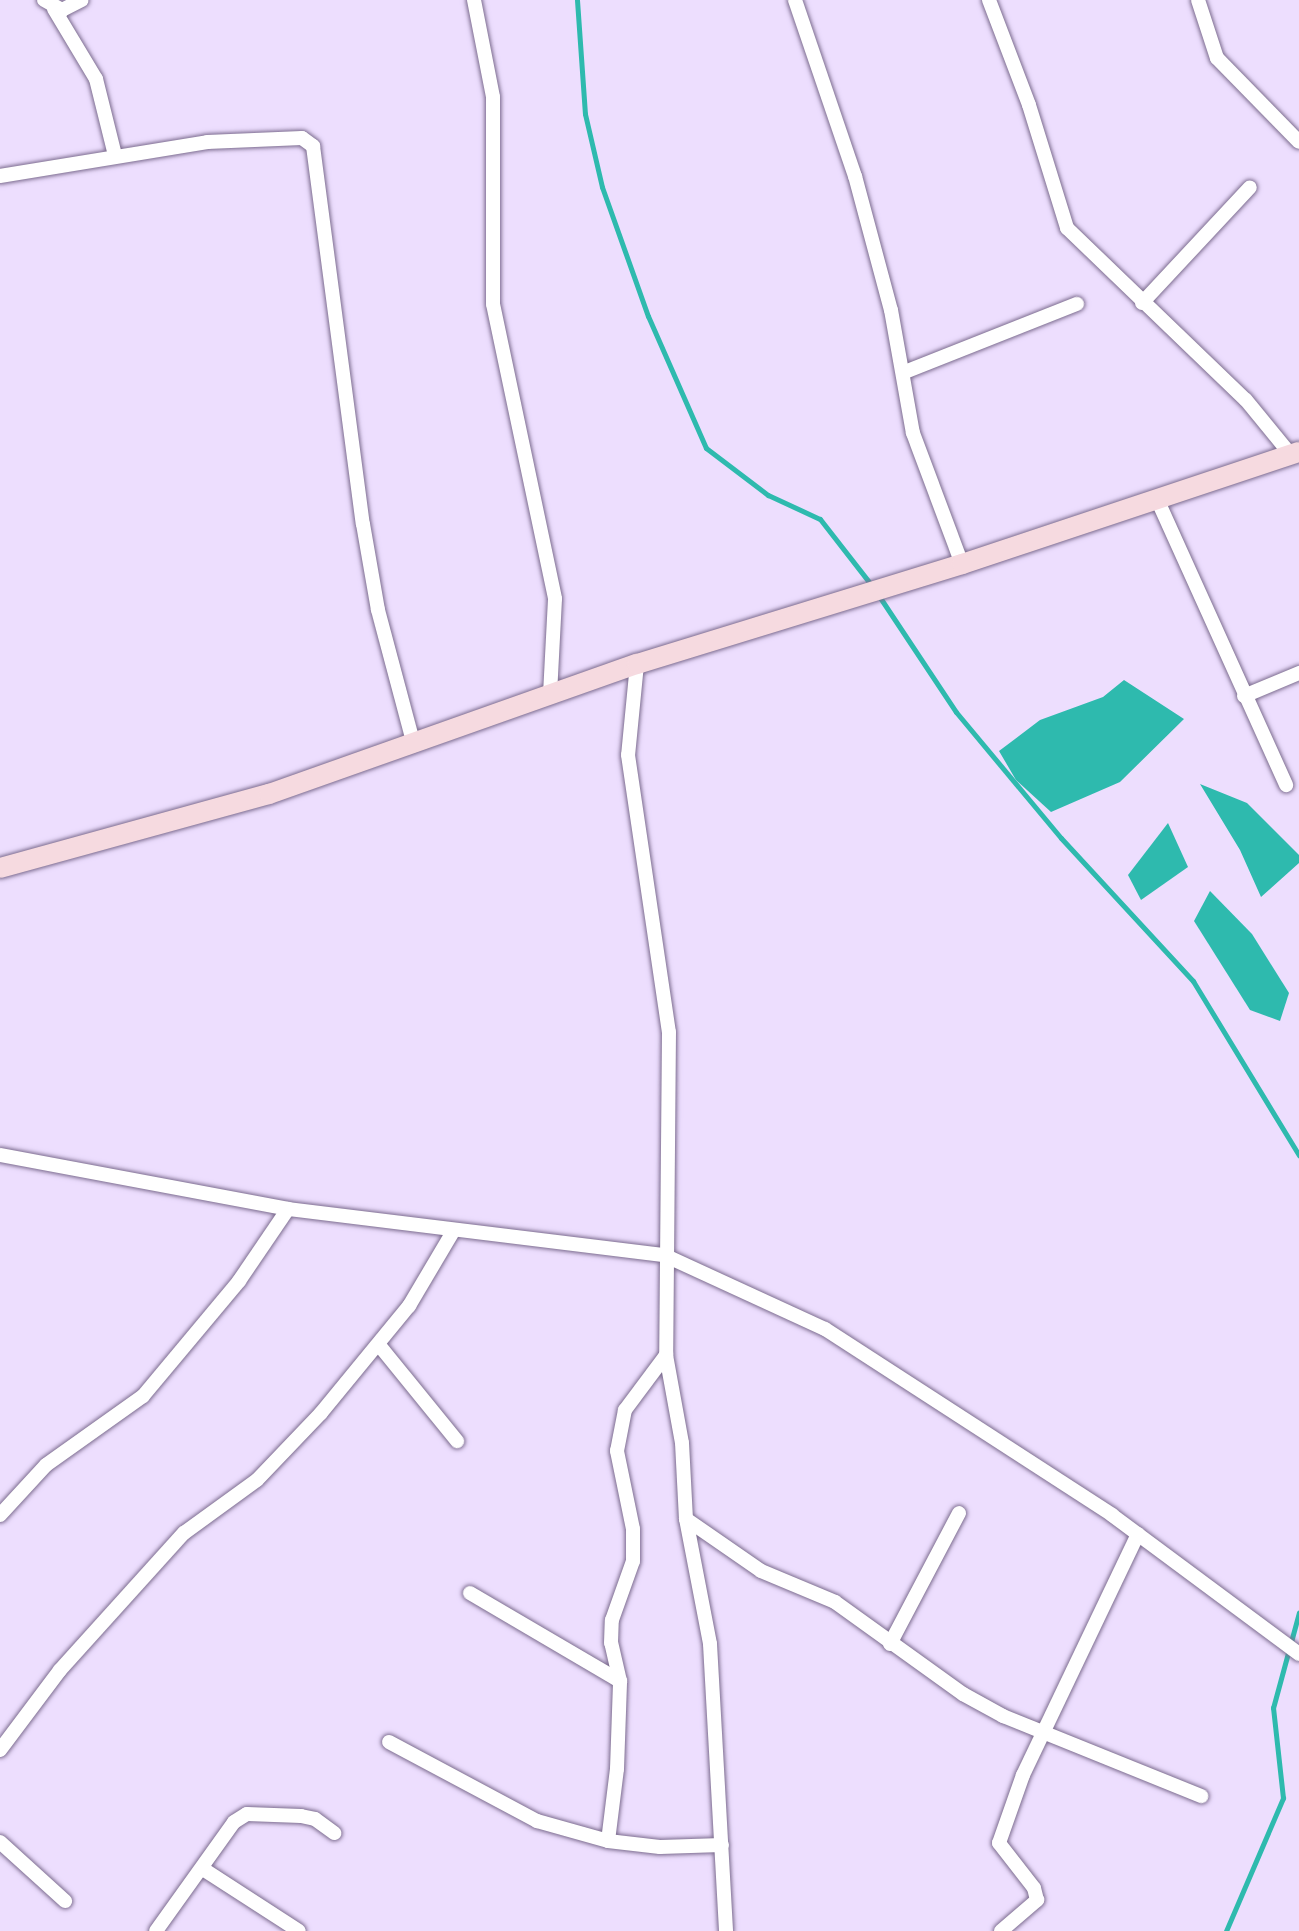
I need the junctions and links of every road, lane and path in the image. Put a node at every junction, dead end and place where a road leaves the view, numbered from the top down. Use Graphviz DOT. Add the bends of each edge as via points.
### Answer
graph roads {
  1 [pos="82,0"];
  2 [pos="474,0"];
  3 [pos="796,0"];
  4 [pos="989,0"];
  5 [pos="1198,0"];
  6 [pos="49,4"];
  7 [pos="1299,142"];
  8 [pos="115,155"];
  9 [pos="0,176"];
  10 [pos="1250,187"];
  11 [pos="1142,303"];
  12 [pos="1077,304"];
  13 [pos="905,372"];
  14 [pos="1295,453"];
  15 [pos="1157,499"];
  16 [pos="962,564"];
  17 [pos="637,664"];
  18 [pos="1299,673"];
  19 [pos="550,696"];
  20 [pos="1244,696"];
  21 [pos="414,745"];
  22 [pos="1286,785"];
  23 [pos="0,868"];
  24 [pos="0,1154"];
  25 [pos="288,1209"];
  26 [pos="454,1230"];
  27 [pos="664,1255"];
  28 [pos="379,1345"];
  29 [pos="666,1355"];
  30 [pos="457,1441"];
  31 [pos="959,1513"];
  32 [pos="0,1515"];
  33 [pos="686,1519"];
  34 [pos="1138,1534"];
  35 [pos="470,1593"];
  36 [pos="890,1644"];
  37 [pos="1296,1652"];
  38 [pos="620,1681"];
  39 [pos="1042,1734"];
  40 [pos="389,1742"];
  41 [pos="0,1750"];
  42 [pos="1202,1796"];
  43 [pos="334,1833"];
  44 [pos="608,1841"];
  45 [pos="0,1842"];
  46 [pos="722,1844"];
  47 [pos="203,1869"];
  48 [pos="64,1901"];
  49 [pos="156,1931"];
  50 [pos="298,1931"];
  51 [pos="726,1931"];
  52 [pos="1001,1931"];
  1 -- 6 [label="street" via="62,10"];
  2 -- 19 [label="street" via="493,97 493,304 555,598"];
  3 -- 13 [label="street" via="855,176"];
  4 -- 11 [label="street" via="1067,228"];
  5 -- 7 [label="street" via="1217,58"];
  6 -- 8 [label="street" via="96,79"];
  8 -- 9 [label="street"];
  8 -- 21 [label="street" via="268,136 302,138 314,146 362,524"];
  10 -- 11 [label="street"];
  11 -- 14 [label="street"];
  12 -- 13 [label="street"];
  13 -- 16 [label="street" via="913,433"];
  14 -- 15 [label="main road"];
  15 -- 16 [label="main road"];
  15 -- 20 [label="street"];
  16 -- 17 [label="main road"];
  17 -- 19 [label="main road"];
  17 -- 27 [label="street" via="628,755 669,1032"];
  18 -- 20 [label="street"];
  19 -- 21 [label="main road"];
  20 -- 22 [label="street"];
  21 -- 23 [label="main road" via="269,794"];
  24 -- 25 [label="street"];
  25 -- 26 [label="street"];
  25 -- 32 [label="street" via="238,1282 142,1396 46,1465"];
  26 -- 27 [label="street"];
  26 -- 28 [label="street"];
  27 -- 29 [label="street"];
  27 -- 34 [label="street" via="824,1329"];
  28 -- 30 [label="street"];
  28 -- 41 [label="street" via="257,1480 184,1533 60,1670"];
  29 -- 33 [label="street" via="682,1444"];
  29 -- 38 [label="street" via="624,1410 617,1451 633,1545 611,1630"];
  31 -- 36 [label="street"];
  33 -- 36 [label="street" via="761,1571 835,1602"];
  33 -- 46 [label="street" via="710,1644"];
  34 -- 37 [label="street"];
  34 -- 39 [label="street"];
  35 -- 38 [label="street"];
  36 -- 39 [label="street" via="962,1694"];
  38 -- 44 [label="street"];
  39 -- 42 [label="street"];
  39 -- 52 [label="street" via="1000,1844 1037,1900"];
  40 -- 44 [label="street" via="537,1821"];
  43 -- 47 [label="street" via="315,1819 247,1814 234,1822"];
  44 -- 46 [label="street"];
  45 -- 48 [label="street"];
  46 -- 51 [label="street"];
  47 -- 49 [label="street"];
  47 -- 50 [label="street"];
}
